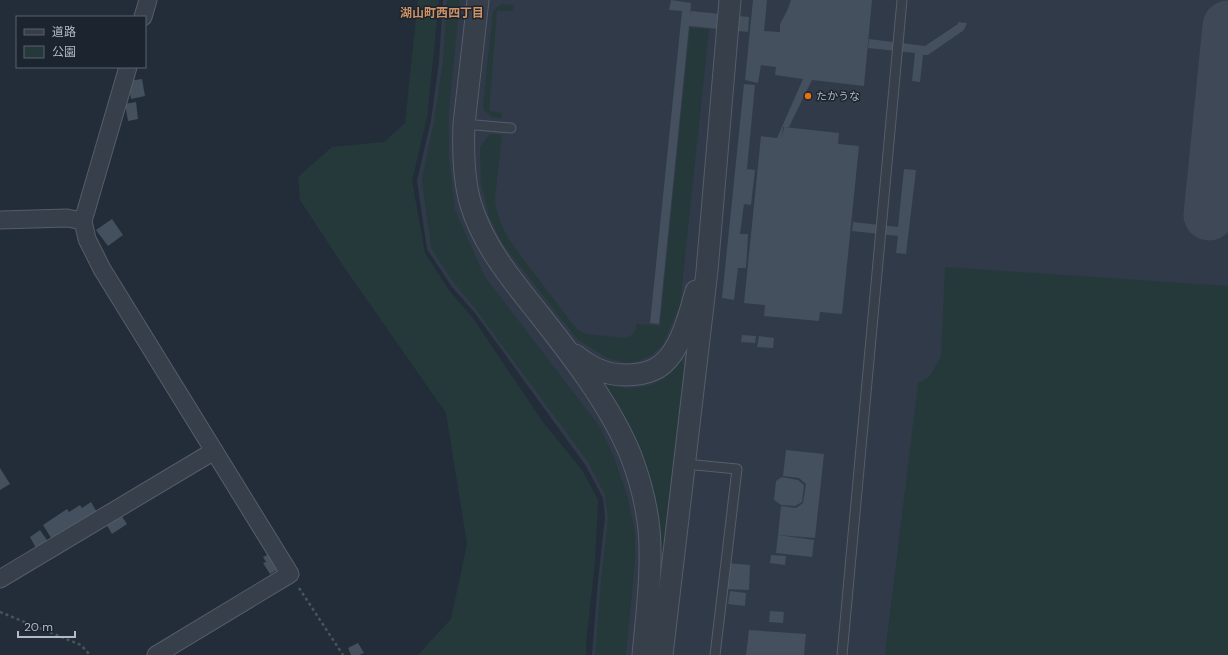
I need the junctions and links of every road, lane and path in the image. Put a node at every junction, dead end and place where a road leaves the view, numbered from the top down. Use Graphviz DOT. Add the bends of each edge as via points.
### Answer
graph roads {
  1 [pos="148,0"];
  2 [pos="478,0"];
  3 [pos="730,0"];
  4 [pos="902,0"];
  5 [pos="143,16"];
  6 [pos="128,68"];
  7 [pos="464,124"];
  8 [pos="511,128"];
  9 [pos="0,220"];
  10 [pos="82,221"];
  11 [pos="711,229"];
  12 [pos="561,343"];
  13 [pos="214,451"];
  14 [pos="685,464"];
  15 [pos="290,574"];
  16 [pos="0,579"];
  17 [pos="0,612"];
  18 [pos="90,655"];
  19 [pos="156,655"];
  20 [pos="343,655"];
  21 [pos="643,655"];
  22 [pos="662,655"];
  23 [pos="715,655"];
  24 [pos="842,655"];
  1 -- 5 [label="street"];
  2 -- 7 [label="street"];
  3 -- 11 [label="street"];
  4 -- 24 [label="lane"];
  6 -- 10 [label="street"];
  7 -- 8 [label="lane"];
  7 -- 12 [label="street" via="467,184 480,230 501,266"];
  9 -- 10 [label="street" via="67,218"];
  10 -- 13 [label="street" via="87,239 102,269"];
  11 -- 12 [label="street" via="684,328 674,351 654,370 620,375 604,372 589,365"];
  11 -- 14 [label="street"];
  12 -- 21 [label="street" via="618,428 631,456 641,489 651,552"];
  13 -- 15 [label="street"];
  13 -- 16 [label="street"];
  14 -- 22 [label="street"];
  14 -- 23 [label="lane" via="737,469"];
  15 -- 19 [label="street"];
  15 -- 20 [label="path"];
  17 -- 18 [label="path" via="81,645"];
}
